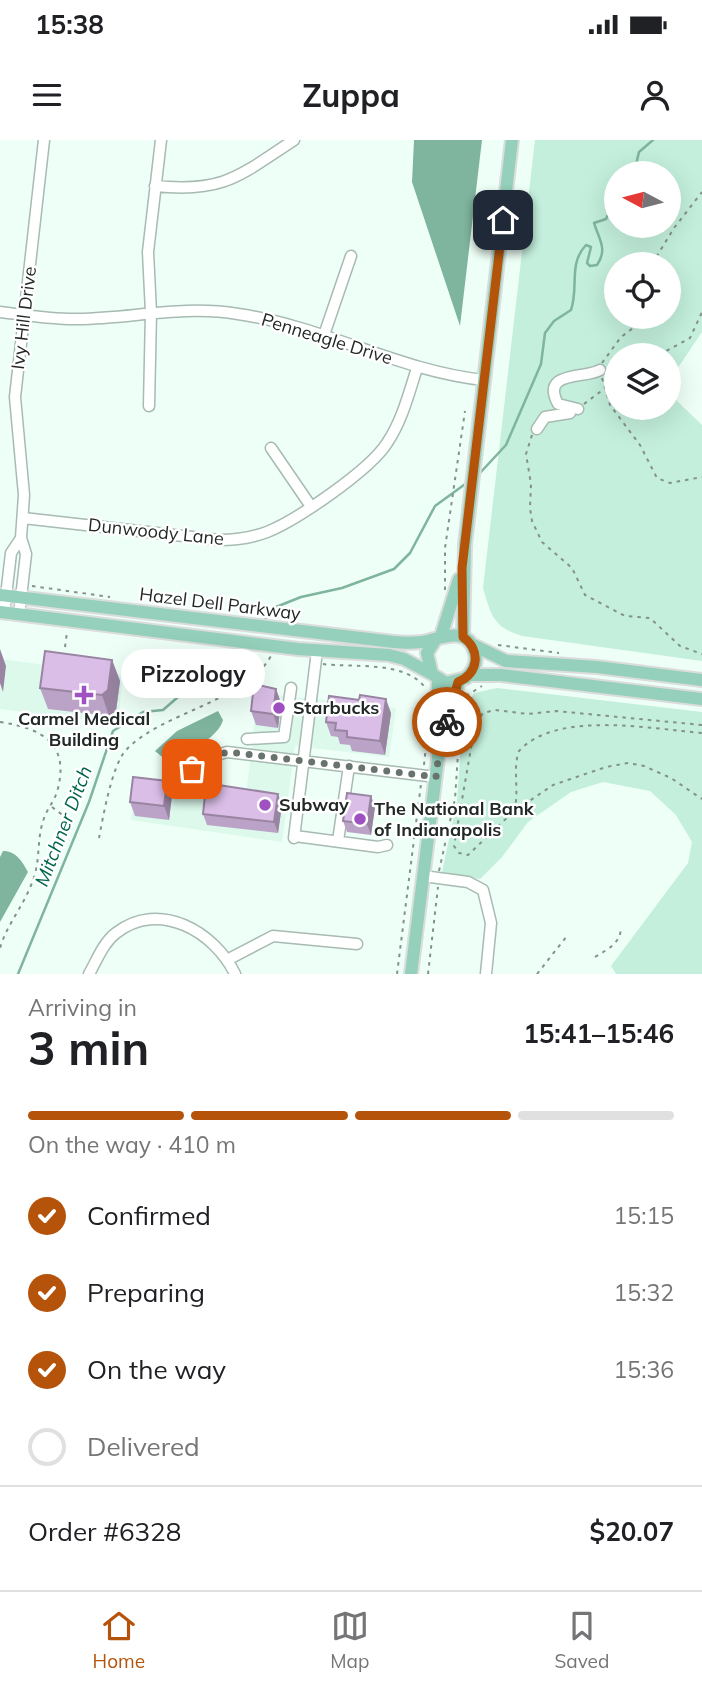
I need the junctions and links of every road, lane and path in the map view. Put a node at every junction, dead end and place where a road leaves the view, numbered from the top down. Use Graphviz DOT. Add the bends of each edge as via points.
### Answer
graph roads {
  1 [pos="44,140"];
  2 [pos="161,140"];
  3 [pos="294,140"];
  4 [pos="512,140"];
  5 [pos="155,186"];
  6 [pos="702,192"];
  7 [pos="659,252"];
  8 [pos="351,256"];
  9 [pos="0,312"];
  10 [pos="151,312"];
  11 [pos="702,312"];
  12 [pos="24,315"];
  13 [pos="632,329"];
  14 [pos="324,335"];
  15 [pos="681,343"];
  16 [pos="417,368"];
  17 [pos="600,370"];
  18 [pos="484,380"];
  19 [pos="604,383"];
  20 [pos="604,391"];
  21 [pos="149,406"];
  22 [pos="465,411"];
  23 [pos="574,411"];
  24 [pos="622,420"];
  25 [pos="537,429"];
  26 [pos="271,448"];
  27 [pos="702,477"];
  28 [pos="310,505"];
  29 [pos="23,518"];
  30 [pos="20,538"];
  31 [pos="462,568"];
  32 [pos="445,594"];
  33 [pos="3,595"];
  34 [pos="21,598"];
  35 [pos="2,613"];
  36 [pos="19,615"];
  37 [pos="68,631"];
  38 [pos="439,637"];
  39 [pos="467,640"];
  40 [pos="494,644"];
  41 [pos="500,646"];
  42 [pos="65,647"];
  43 [pos="270,650"];
  44 [pos="317,651"];
  45 [pos="702,654"];
  46 [pos="327,664"];
  47 [pos="435,677"];
  48 [pos="464,678"];
  49 [pos="702,680"];
  50 [pos="487,685"];
  51 [pos="291,688"];
  52 [pos="428,694"];
  53 [pos="702,699"];
  54 [pos="462,702"];
  55 [pos="460,708"];
  56 [pos="0,722"];
  57 [pos="428,723"];
  58 [pos="702,725"];
  59 [pos="702,733"];
  60 [pos="441,734"];
  61 [pos="247,739"];
  62 [pos="304,761"];
  63 [pos="349,766"];
  64 [pos="192,769"];
  65 [pos="429,776"];
  66 [pos="702,799"];
  67 [pos="50,806"];
  68 [pos="513,812"];
  69 [pos="73,823"];
  70 [pos="99,838"];
  71 [pos="338,841"];
  72 [pos="387,845"];
  73 [pos="423,876"];
  74 [pos="438,878"];
  75 [pos="621,928"];
  76 [pos="567,936"];
  77 [pos="357,944"];
  78 [pos="0,948"];
  79 [pos="595,957"];
  80 [pos="227,960"];
  81 [pos="89,974"];
  82 [pos="235,974"];
  83 [pos="397,974"];
  84 [pos="411,974"];
  85 [pos="428,974"];
  86 [pos="486,974"];
  87 [pos="537,974"];
  1 -- 12 [label="street, Ivy Hill Drive"];
  2 -- 5 [label="street"];
  3 -- 5 [label="street" via="221,184 198,189"];
  4 -- 18 [label="main road"];
  5 -- 10 [label="street" via="147,263"];
  6 -- 7 [label="path"];
  8 -- 14 [label="street"];
  9 -- 12 [label="street, Penneagle Drive"];
  10 -- 12 [label="street, Penneagle Drive" via="81,319"];
  10 -- 14 [label="street, Penneagle Drive" via="236,313"];
  10 -- 21 [label="street"];
  11 -- 15 [label="path" via="690,338"];
  12 -- 29 [label="street, Ivy Hill Drive" via="15,408"];
  13 -- 17 [label="path" via="621,337"];
  14 -- 16 [label="street, Penneagle Drive"];
  16 -- 18 [label="street, Penneagle Drive"];
  16 -- 28 [label="street, Dunwoody Lane" via="397,426 383,449 365,468"];
  17 -- 19 [label="path"];
  17 -- 23 [label="street" via="570,375 556,385 558,404"];
  18 -- 31 [label="main road"];
  20 -- 23 [label="path"];
  22 -- 32 [label="path" via="444,561"];
  23 -- 25 [label="street" via="545,417"];
  24 -- 27 [label="path" via="657,478 670,483"];
  25 -- 45 [label="path" via="526,453 530,515 542,542 572,568 584,595 625,616 650,618 680,646"];
  26 -- 28 [label="street"];
  28 -- 29 [label="street, Dunwoody Lane" via="270,531 234,540"];
  29 -- 30 [label="street, Ivy Hill Drive"];
  30 -- 33 [label="street, Ivy Hill Drive" via="11,553"];
  30 -- 34 [label="street, Ivy Hill Drive" via="26,554"];
  31 -- 38 [label="main road"];
  31 -- 39 [label="main road"];
  33 -- 34 [label="main road, Hazel Dell Parkway"];
  33 -- 35 [label="street, Ivy Hill Drive"];
  34 -- 36 [label="street, Ivy Hill Drive"];
  34 -- 38 [label="main road, Hazel Dell Parkway" via="408,643"];
  35 -- 36 [label="main road, Hazel Dell Parkway"];
  36 -- 43 [label="main road, Hazel Dell Parkway"];
  37 -- 42 [label="path"];
  38 -- 39 [label="main road" via="452,634"];
  38 -- 47 [label="main road" via="427,653"];
  39 -- 48 [label="main road" via="476,662"];
  39 -- 49 [label="main road" via="506,661"];
  40 -- 41 [label="path"];
  43 -- 44 [label="main road, Hazel Dell Parkway"];
  43 -- 70 [label="path" via="236,690 163,726 125,751"];
  44 -- 47 [label="main road, Hazel Dell Parkway" via="398,656"];
  44 -- 62 [label="street"];
  46 -- 52 [label="path" via="400,672 417,679"];
  47 -- 48 [label="main road"];
  47 -- 60 [label="main road"];
  48 -- 53 [label="main road" via="539,678"];
  48 -- 60 [label="main road"];
  50 -- 54 [label="path" via="473,690"];
  51 -- 61 [label="street" via="284,737"];
  55 -- 74 [label="path" via="455,799"];
  56 -- 67 [label="path" via="37,730 51,743 59,767 58,787"];
  57 -- 65 [label="path"];
  58 -- 68 [label="path" via="556,711 482,713 475,725 453,841 456,850 465,856 472,853"];
  59 -- 68 [label="path" via="582,725 555,731 519,751"];
  60 -- 65 [label="main road"];
  62 -- 63 [label="street"];
  62 -- 64 [label="street" via="228,752 197,761"];
  62 -- 71 [label="street" via="294,837"];
  63 -- 65 [label="street"];
  63 -- 71 [label="street"];
  65 -- 73 [label="main road"];
  65 -- 83 [label="path"];
  66 -- 68 [label="path" via="671,778 628,763 553,785"];
  67 -- 69 [label="path"];
  67 -- 78 [label="path" via="41,828 34,879"];
  71 -- 72 [label="street"];
  73 -- 74 [label="street"];
  73 -- 84 [label="main road"];
  74 -- 85 [label="path"];
  74 -- 86 [label="street" via="468,882 483,890 491,923"];
  75 -- 79 [label="path" via="621,938"];
  76 -- 87 [label="path"];
  77 -- 80 [label="street" via="273,936"];
  80 -- 81 [label="street" via="194,929 152,919 117,933"];
  80 -- 82 [label="street"];
}
